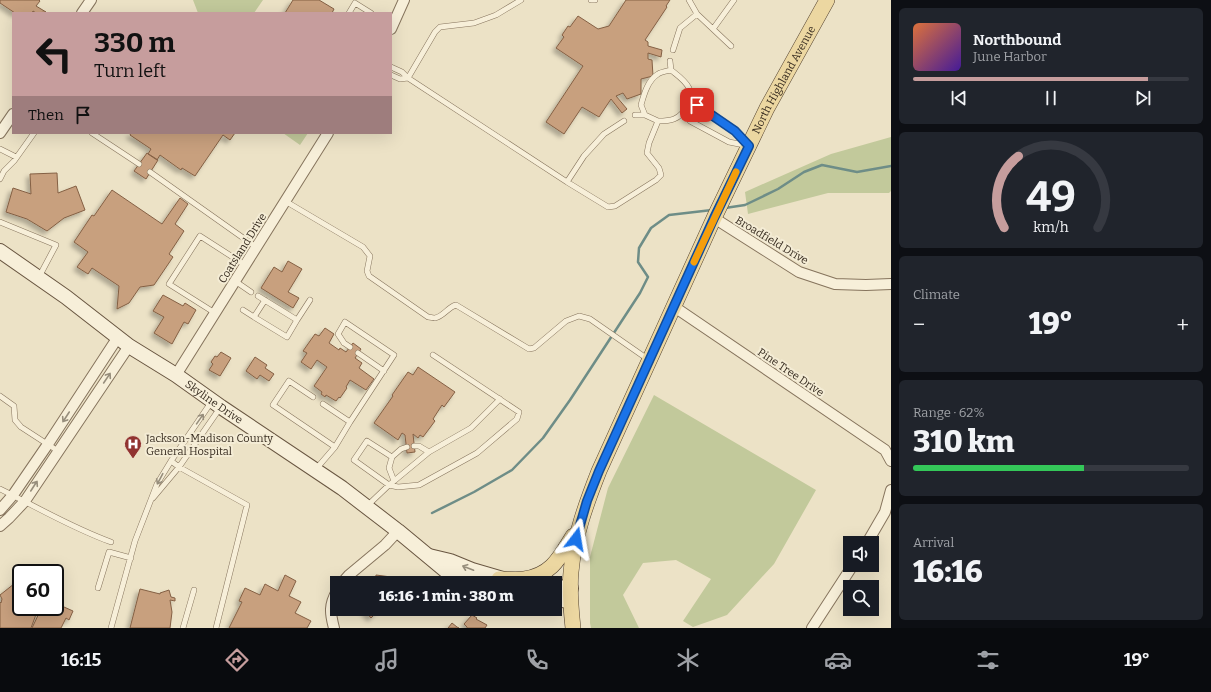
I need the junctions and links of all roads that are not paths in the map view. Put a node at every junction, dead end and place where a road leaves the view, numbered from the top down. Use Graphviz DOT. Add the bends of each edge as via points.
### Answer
graph roads {
  1 [pos="91,0"];
  2 [pos="404,0"];
  3 [pos="521,0"];
  4 [pos="591,0"];
  5 [pos="595,0"];
  6 [pos="689,0"];
  7 [pos="734,0"];
  8 [pos="827,0"];
  9 [pos="83,12"];
  10 [pos="350,12"];
  11 [pos="369,12"];
  12 [pos="697,14"];
  13 [pos="392,25"];
  14 [pos="714,29"];
  15 [pos="731,46"];
  16 [pos="673,50"];
  17 [pos="670,62"];
  18 [pos="392,67"];
  19 [pos="671,70"];
  20 [pos="392,75"];
  21 [pos="408,78"];
  22 [pos="685,109"];
  23 [pos="12,115"];
  24 [pos="635,115"];
  25 [pos="645,115"];
  26 [pos="624,121"];
  27 [pos="658,121"];
  28 [pos="0,133"];
  29 [pos="33,134"];
  30 [pos="94,134"];
  31 [pos="327,134"];
  32 [pos="749,146"];
  33 [pos="0,149"];
  34 [pos="16,157"];
  35 [pos="139,164"];
  36 [pos="150,172"];
  37 [pos="0,179"];
  38 [pos="567,182"];
  39 [pos="285,201"];
  40 [pos="714,218"];
  41 [pos="0,222"];
  42 [pos="256,247"];
  43 [pos="0,251"];
  44 [pos="245,265"];
  45 [pos="38,278"];
  46 [pos="235,281"];
  47 [pos="891,284"];
  48 [pos="252,292"];
  49 [pos="258,296"];
  50 [pos="265,300"];
  51 [pos="310,300"];
  52 [pos="673,306"];
  53 [pos="243,310"];
  54 [pos="215,313"];
  55 [pos="254,317"];
  56 [pos="297,320"];
  57 [pos="118,337"];
  58 [pos="129,346"];
  59 [pos="350,347"];
  60 [pos="358,353"];
  61 [pos="433,355"];
  62 [pos="649,360"];
  63 [pos="384,371"];
  64 [pos="176,375"];
  65 [pos="0,396"];
  66 [pos="313,397"];
  67 [pos="500,399"];
  68 [pos="217,404"];
  69 [pos="322,404"];
  70 [pos="350,422"];
  71 [pos="48,444"];
  72 [pos="414,446"];
  73 [pos="334,447"];
  74 [pos="407,447"];
  75 [pos="58,451"];
  76 [pos="429,452"];
  77 [pos="392,457"];
  78 [pos="171,460"];
  79 [pos="891,461"];
  80 [pos="179,467"];
  81 [pos="316,470"];
  82 [pos="394,481"];
  83 [pos="389,485"];
  84 [pos="0,489"];
  85 [pos="891,490"];
  86 [pos="13,495"];
  87 [pos="151,500"];
  88 [pos="25,501"];
  89 [pos="367,506"];
  90 [pos="0,510"];
  91 [pos="0,526"];
  92 [pos="579,527"];
  93 [pos="398,531"];
  94 [pos="872,536"];
  95 [pos="111,542"];
  96 [pos="426,556"];
  97 [pos="131,558"];
  98 [pos="848,572"];
  99 [pos="348,576"];
  100 [pos="459,576"];
  101 [pos="492,576"];
  102 [pos="534,576"];
  103 [pos="98,588"];
  104 [pos="194,590"];
  105 [pos="562,591"];
  106 [pos="570,595"];
  107 [pos="562,597"];
  108 [pos="331,616"];
  109 [pos="111,628"];
  110 [pos="183,628"];
  111 [pos="216,628"];
  112 [pos="334,628"];
  113 [pos="573,628"];
  114 [pos="812,628"];
  1 -- 9 [label="street"];
  2 -- 13 [label="street"];
  3 -- 21 [label="lane" via="496,15 474,23 440,27"];
  4 -- 5 [label="lane"];
  6 -- 12 [label="lane"];
  7 -- 14 [label="lane"];
  8 -- 32 [label="main road, North Highland Avenue" via="766,108"];
  10 -- 11 [label="lane" via="355,3"];
  12 -- 14 [label="lane"];
  12 -- 16 [label="lane" via="680,28"];
  14 -- 15 [label="lane"];
  17 -- 19 [label="lane"];
  18 -- 21 [label="lane"];
  19 -- 22 [label="lane" via="683,79 690,89 690,100"];
  19 -- 25 [label="lane" via="658,73 650,82 641,105"];
  20 -- 21 [label="lane" via="400,79"];
  21 -- 38 [label="lane"];
  22 -- 27 [label="lane" via="680,116 672,120"];
  22 -- 32 [label="lane" via="690,121 729,142"];
  22 -- 32 [label="lane" via="697,105 735,131"];
  23 -- 28 [label="street"];
  24 -- 25 [label="lane"];
  25 -- 27 [label="lane"];
  26 -- 38 [label="lane" via="604,134 584,156"];
  27 -- 38 [label="lane" via="647,153 661,174 656,180 615,206 608,207"];
  29 -- 34 [label="lane"];
  30 -- 35 [label="lane"];
  31 -- 39 [label="street, Coatsland Drive"];
  32 -- 40 [label="main road, North Highland Avenue"];
  33 -- 34 [label="lane"];
  34 -- 37 [label="lane"];
  36 -- 42 [label="lane"];
  39 -- 42 [label="street, Coatsland Drive"];
  39 -- 62 [label="lane" via="364,247 370,256 369,276 428,317 436,318 456,305 529,348 534,348 566,321 579,316 590,319"];
  40 -- 47 [label="street, Broadfield Drive" via="799,272 835,284"];
  40 -- 52 [label="main road, North Highland Avenue"];
  41 -- 45 [label="lane" via="56,245"];
  42 -- 44 [label="street, Coatsland Drive"];
  43 -- 45 [label="street, Skyline Drive"];
  44 -- 46 [label="street, Coatsland Drive"];
  44 -- 54 [label="lane" via="200,236 169,284"];
  45 -- 57 [label="street, Skyline Drive"];
  46 -- 48 [label="lane"];
  46 -- 54 [label="street, Coatsland Drive"];
  49 -- 50 [label="lane"];
  50 -- 55 [label="lane"];
  50 -- 56 [label="lane"];
  51 -- 56 [label="lane"];
  52 -- 62 [label="main road, North Highland Avenue"];
  52 -- 79 [label="street, Pine Tree Drive" via="885,450"];
  53 -- 55 [label="lane"];
  54 -- 64 [label="street, Coatsland Drive"];
  55 -- 56 [label="lane" via="287,337"];
  57 -- 58 [label="street, Skyline Drive"];
  57 -- 71 [label="street, one-way"];
  58 -- 64 [label="street, Skyline Drive"];
  75 -- 58 [label="street, one-way"];
  59 -- 63 [label="lane" via="338,334 345,322 394,354"];
  60 -- 63 [label="lane"];
  61 -- 67 [label="lane"];
  62 -- 92 [label="main road, North Highland Avenue" via="599,471"];
  63 -- 70 [label="lane"];
  64 -- 68 [label="street, Skyline Drive"];
  65 -- 71 [label="lane" via="14,406 15,420 21,427"];
  66 -- 73 [label="lane" via="289,381 272,405"];
  67 -- 76 [label="lane" via="471,428"];
  67 -- 83 [label="lane" via="520,412 517,419 477,453 418,485"];
  78 -- 68 [label="lane, one-way"];
  68 -- 80 [label="lane"];
  68 -- 81 [label="street, Skyline Drive"];
  69 -- 70 [label="lane"];
  70 -- 73 [label="lane"];
  71 -- 75 [label="lane"];
  71 -- 86 [label="street"];
  72 -- 76 [label="lane"];
  73 -- 81 [label="lane"];
  74 -- 77 [label="lane" via="400,448"];
  88 -- 75 [label="street, one-way"];
  76 -- 82 [label="lane"];
  77 -- 82 [label="lane" via="389,468"];
  77 -- 83 [label="lane" via="367,441 354,460"];
  78 -- 80 [label="lane"];
  78 -- 87 [label="lane, one-way"];
  80 -- 87 [label="lane"];
  80 -- 111 [label="lane" via="246,505"];
  81 -- 89 [label="street, Skyline Drive"];
  82 -- 83 [label="lane"];
  83 -- 89 [label="lane"];
  84 -- 86 [label="lane"];
  85 -- 94 [label="street" via="885,512"];
  86 -- 88 [label="lane"];
  86 -- 90 [label="street"];
  87 -- 97 [label="lane"];
  88 -- 91 [label="street"];
  88 -- 95 [label="lane" via="82,531"];
  89 -- 93 [label="street, Skyline Drive"];
  92 -- 102 [label="main road" via="551,569"];
  92 -- 106 [label="main road, North Highland Avenue"];
  93 -- 96 [label="street, Skyline Drive"];
  93 -- 99 [label="street"];
  96 -- 100 [label="street, Skyline Drive" via="445,570"];
  101 -- 96 [label="street, one-way" via="450,560"];
  97 -- 103 [label="lane" via="109,552"];
  97 -- 109 [label="lane"];
  98 -- 114 [label="street"];
  104 -- 110 [label="lane"];
  105 -- 106 [label="street"];
  106 -- 107 [label="street"];
  106 -- 113 [label="main road, North Highland Avenue"];
  108 -- 112 [label="street"];
}
